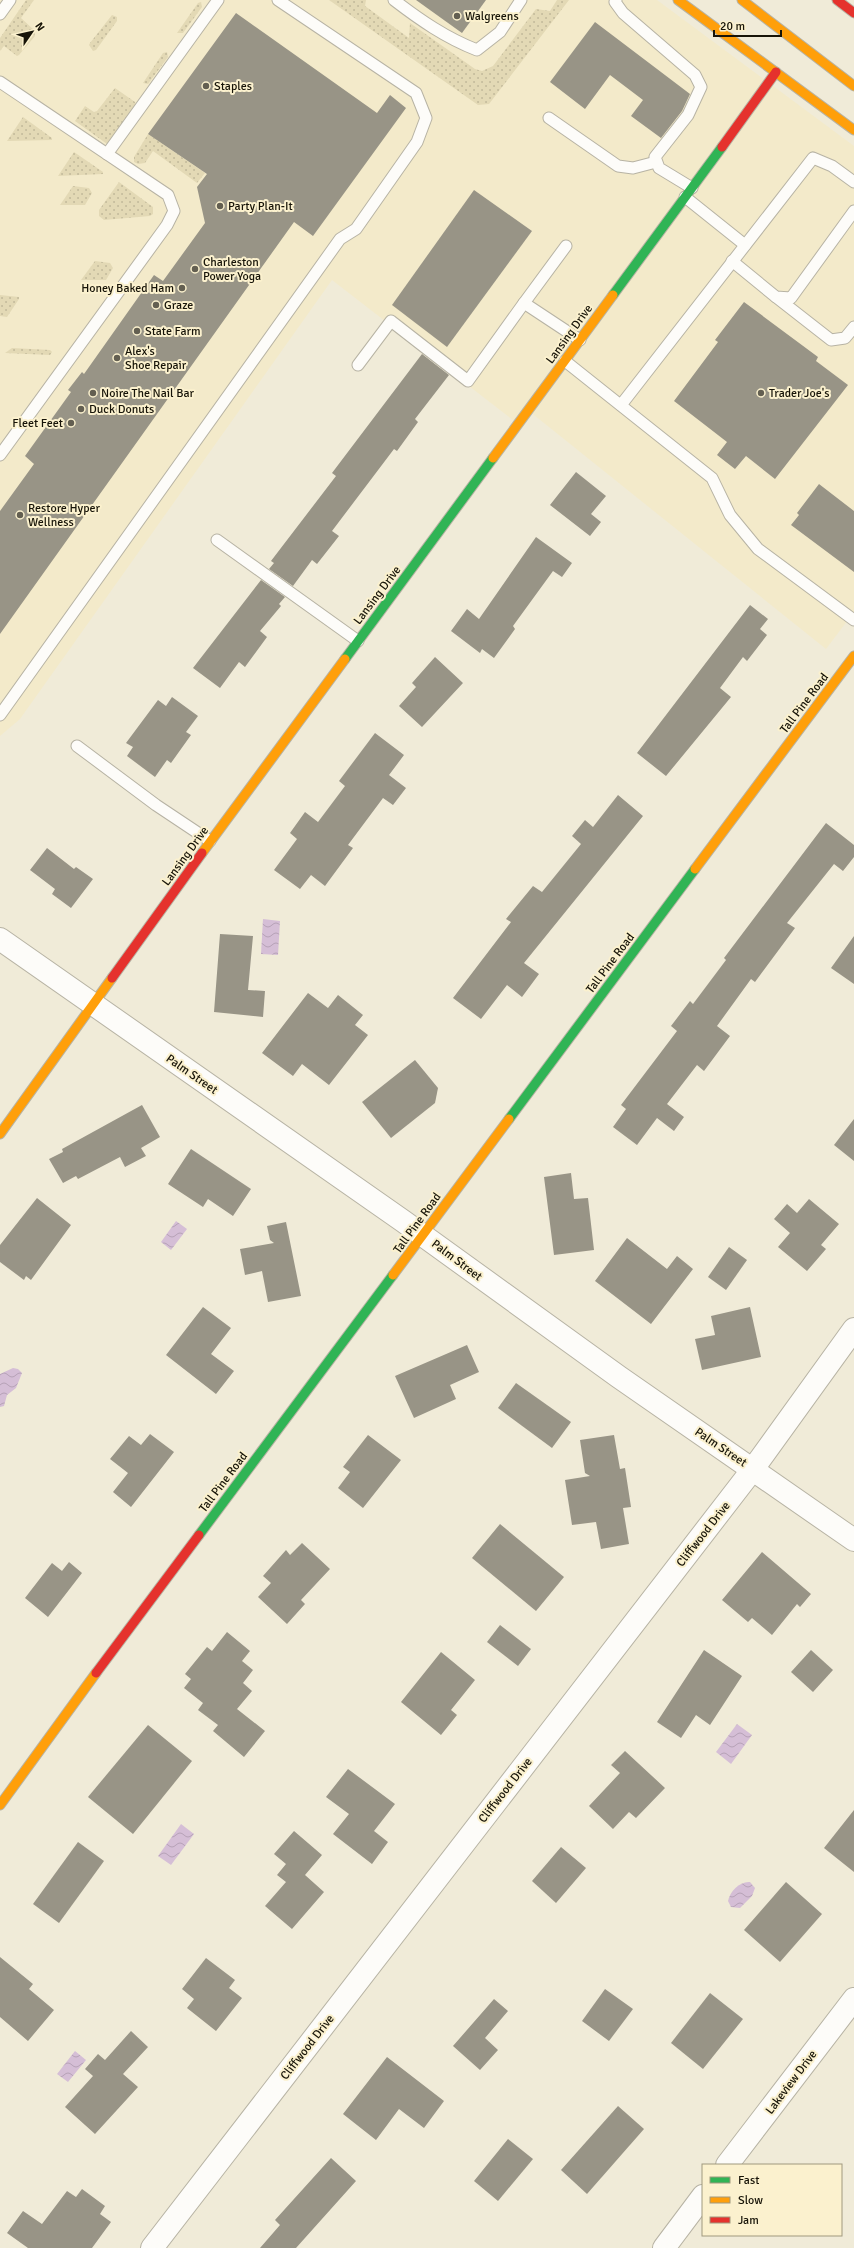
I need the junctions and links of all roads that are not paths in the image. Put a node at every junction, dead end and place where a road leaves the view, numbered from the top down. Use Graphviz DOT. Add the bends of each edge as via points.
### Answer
graph roads {
  1 [pos="10,0"];
  2 [pos="218,0"];
  3 [pos="278,0"];
  4 [pos="394,0"];
  5 [pos="521,0"];
  6 [pos="616,0"];
  7 [pos="678,0"];
  8 [pos="742,0"];
  9 [pos="838,0"];
  10 [pos="854,13"];
  11 [pos="0,14"];
  12 [pos="776,72"];
  13 [pos="0,82"];
  14 [pos="854,86"];
  15 [pos="548,118"];
  16 [pos="854,130"];
  17 [pos="107,154"];
  18 [pos="656,162"];
  19 [pos="854,182"];
  20 [pos="688,192"];
  21 [pos="854,211"];
  22 [pos="745,245"];
  23 [pos="566,246"];
  24 [pos="732,261"];
  25 [pos="776,297"];
  26 [pos="524,303"];
  27 [pos="854,327"];
  28 [pos="580,340"];
  29 [pos="565,360"];
  30 [pos="358,366"];
  31 [pos="621,405"];
  32 [pos="0,456"];
  33 [pos="217,540"];
  34 [pos="854,620"];
  35 [pos="358,641"];
  36 [pos="854,656"];
  37 [pos="0,715"];
  38 [pos="77,746"];
  39 [pos="210,841"];
  40 [pos="0,940"];
  41 [pos="92,1004"];
  42 [pos="0,1134"];
  43 [pos="423,1235"];
  44 [pos="854,1330"];
  45 [pos="753,1469"];
  46 [pos="854,1540"];
  47 [pos="0,1805"];
  48 [pos="854,1999"];
  49 [pos="728,2164"];
  50 [pos="702,2197"];
  51 [pos="152,2248"];
  52 [pos="664,2248"];
  1 -- 11 [label="lane"];
  2 -- 17 [label="lane"];
  3 -- 37 [label="lane" via="416,93 426,118 417,142 356,229 340,240"];
  4 -- 5 [label="lane" via="421,21 456,42 477,50 500,32"];
  6 -- 18 [label="lane" via="623,13 695,75 701,87 688,115 655,157"];
  7 -- 12 [label="main road"];
  8 -- 14 [label="main road"];
  9 -- 10 [label="main road"];
  12 -- 16 [label="main road"];
  12 -- 20 [label="main road, Lansing Drive"];
  13 -- 17 [label="lane"];
  15 -- 18 [label="lane" via="618,166 633,168"];
  17 -- 32 [label="lane" via="168,195 174,211 167,225"];
  18 -- 20 [label="lane" via="659,168"];
  19 -- 22 [label="lane" via="832,166 813,158"];
  20 -- 22 [label="lane"];
  20 -- 28 [label="main road, Lansing Drive"];
  21 -- 25 [label="lane" via="791,298"];
  22 -- 24 [label="lane"];
  23 -- 26 [label="lane"];
  24 -- 25 [label="lane"];
  24 -- 31 [label="lane"];
  25 -- 27 [label="lane" via="831,340 845,338"];
  26 -- 28 [label="lane"];
  26 -- 30 [label="lane" via="468,380 392,321"];
  28 -- 29 [label="main road, Lansing Drive"];
  29 -- 31 [label="lane"];
  29 -- 35 [label="main road, Lansing Drive"];
  31 -- 34 [label="lane" via="712,478 730,514 758,549"];
  33 -- 35 [label="lane"];
  35 -- 39 [label="main road, Lansing Drive"];
  36 -- 43 [label="main road, Tall Pine Road"];
  38 -- 39 [label="lane" via="156,805"];
  39 -- 41 [label="main road, Lansing Drive"];
  40 -- 41 [label="street, Palm Street"];
  41 -- 42 [label="main road, Lansing Drive"];
  41 -- 43 [label="street, Palm Street"];
  43 -- 45 [label="street, Palm Street" via="619,1377"];
  43 -- 47 [label="main road, Tall Pine Road"];
  44 -- 45 [label="street, Cliffwood Drive"];
  45 -- 46 [label="street, Palm Street"];
  45 -- 51 [label="street, Cliffwood Drive"];
  48 -- 49 [label="street, Lakeview Drive"];
  50 -- 52 [label="street"];
}
